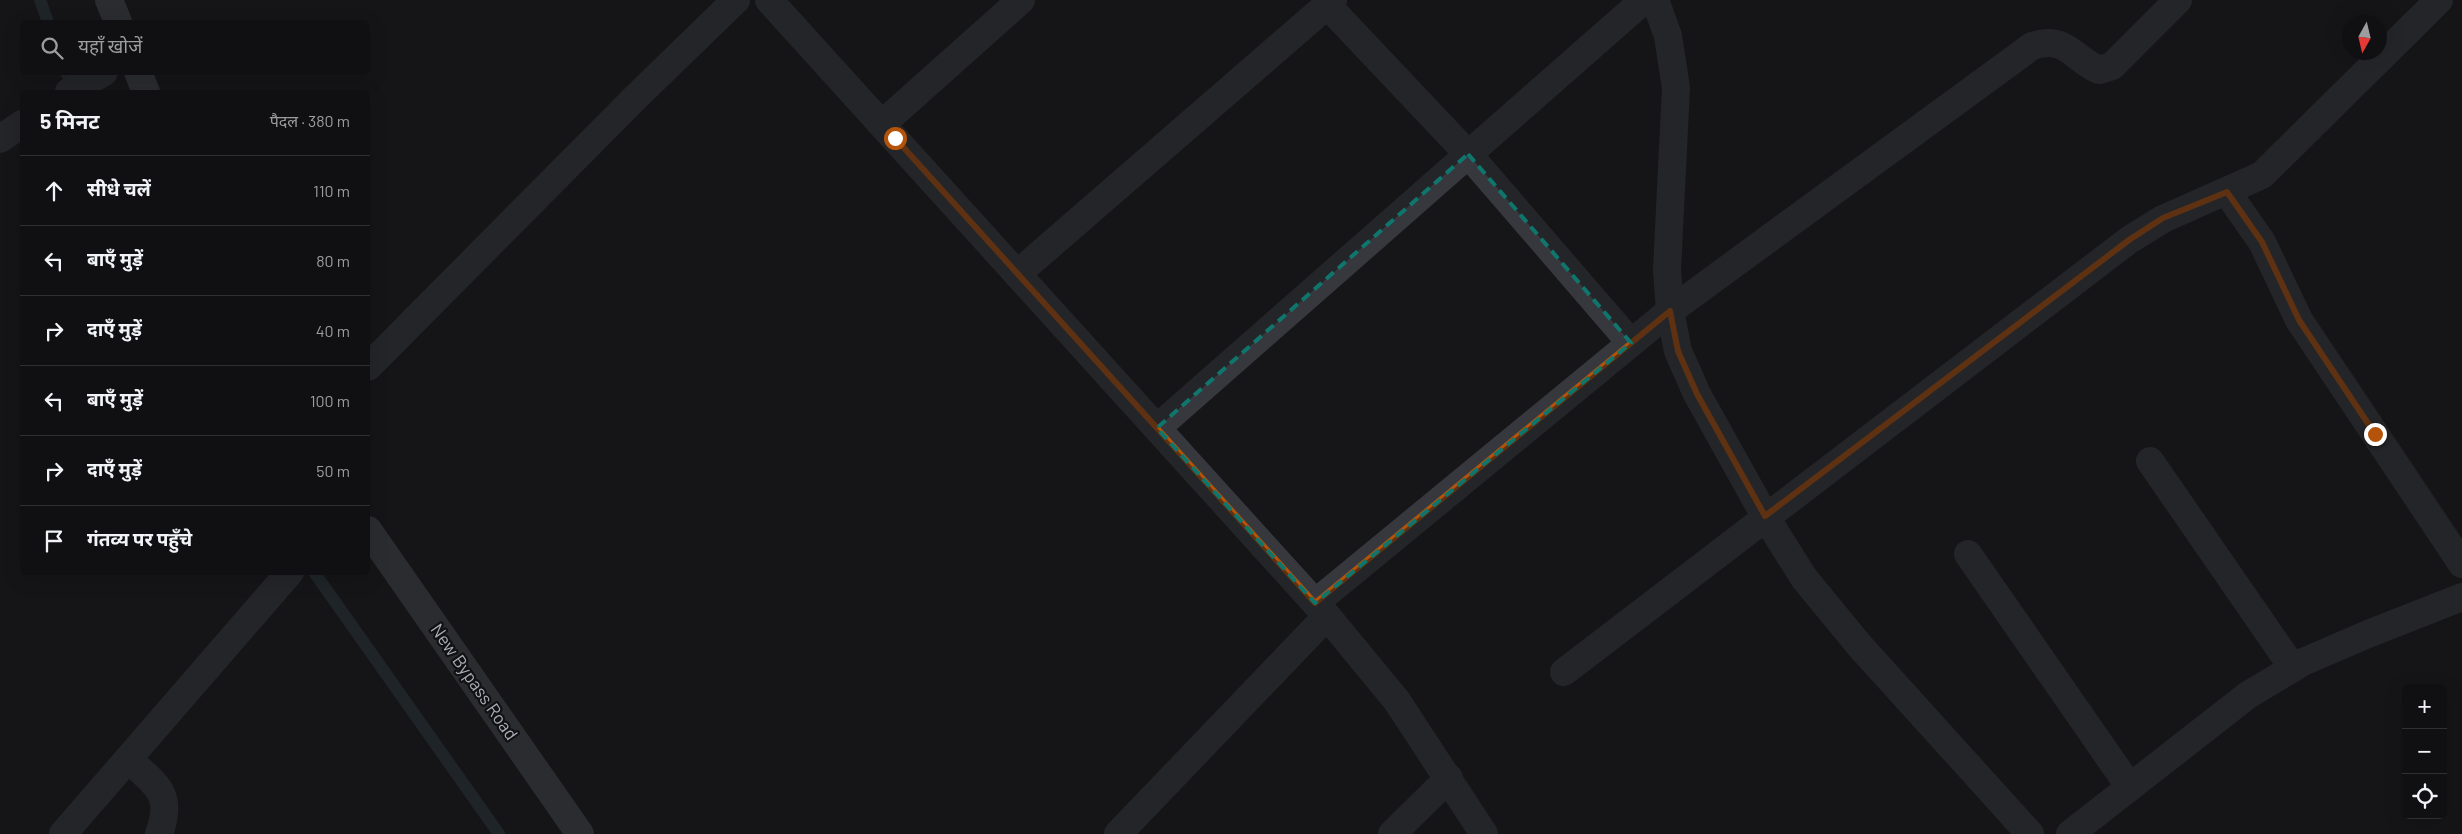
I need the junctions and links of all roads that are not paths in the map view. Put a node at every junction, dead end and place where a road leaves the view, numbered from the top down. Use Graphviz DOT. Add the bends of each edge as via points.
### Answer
graph roads {
  1 [pos="109,0"];
  2 [pos="736,0"];
  3 [pos="769,0"];
  4 [pos="1021,0"];
  5 [pos="1644,0"];
  6 [pos="1654,0"];
  7 [pos="2178,0"];
  8 [pos="2439,0"];
  9 [pos="1330,3"];
  10 [pos="117,20"];
  11 [pos="99,75"];
  12 [pos="139,75"];
  13 [pos="72,90"];
  14 [pos="145,90"];
  15 [pos="882,124"];
  16 [pos="20,125"];
  17 [pos="0,139"];
  18 [pos="1468,154"];
  19 [pos="2227,192"];
  20 [pos="1017,274"];
  21 [pos="1670,311"];
  22 [pos="1630,344"];
  23 [pos="370,366"];
  24 [pos="1157,428"];
  25 [pos="2150,461"];
  26 [pos="1765,516"];
  27 [pos="370,533"];
  28 [pos="1968,554"];
  29 [pos="2462,564"];
  30 [pos="287,575"];
  31 [pos="2462,597"];
  32 [pos="1321,610"];
  33 [pos="2293,668"];
  34 [pos="1564,672"];
  35 [pos="128,759"];
  36 [pos="1449,778"];
  37 [pos="2129,786"];
  38 [pos="63,834"];
  39 [pos="159,834"];
  40 [pos="580,834"];
  41 [pos="1118,834"];
  42 [pos="1392,834"];
  43 [pos="1484,834"];
  44 [pos="2030,834"];
  45 [pos="2070,834"];
  1 -- 10 [label="main road"];
  2 -- 23 [label="street"];
  3 -- 15 [label="street"];
  4 -- 15 [label="street"];
  5 -- 18 [label="street"];
  6 -- 21 [label="street" via="1668,36 1676,88 1666,270"];
  7 -- 21 [label="street" via="2112,66 2099,70 2071,51 2046,41 2032,46"];
  8 -- 19 [label="street" via="2262,175"];
  9 -- 18 [label="street"];
  9 -- 20 [label="street"];
  11 -- 13 [label="street"];
  12 -- 14 [label="main road"];
  15 -- 20 [label="street"];
  16 -- 17 [label="street"];
  18 -- 22 [label="street"];
  18 -- 24 [label="street"];
  19 -- 26 [label="street" via="2163,218 2129,240"];
  19 -- 29 [label="street" via="2262,242 2299,320"];
  20 -- 24 [label="street"];
  21 -- 22 [label="street"];
  21 -- 26 [label="street" via="1678,351 1697,394"];
  22 -- 32 [label="street"];
  24 -- 32 [label="street"];
  25 -- 33 [label="street"];
  26 -- 34 [label="street"];
  26 -- 44 [label="street" via="1804,578 1859,644"];
  27 -- 40 [label="main road, New Bypass Road"];
  28 -- 37 [label="street"];
  30 -- 35 [label="street"];
  31 -- 33 [label="street"];
  32 -- 36 [label="street" via="1397,701"];
  32 -- 41 [label="street"];
  33 -- 37 [label="street" via="2248,695"];
  35 -- 38 [label="street"];
  35 -- 39 [label="street" via="164,796 165,809"];
  36 -- 42 [label="street"];
  36 -- 43 [label="street"];
  37 -- 45 [label="street"];
}
